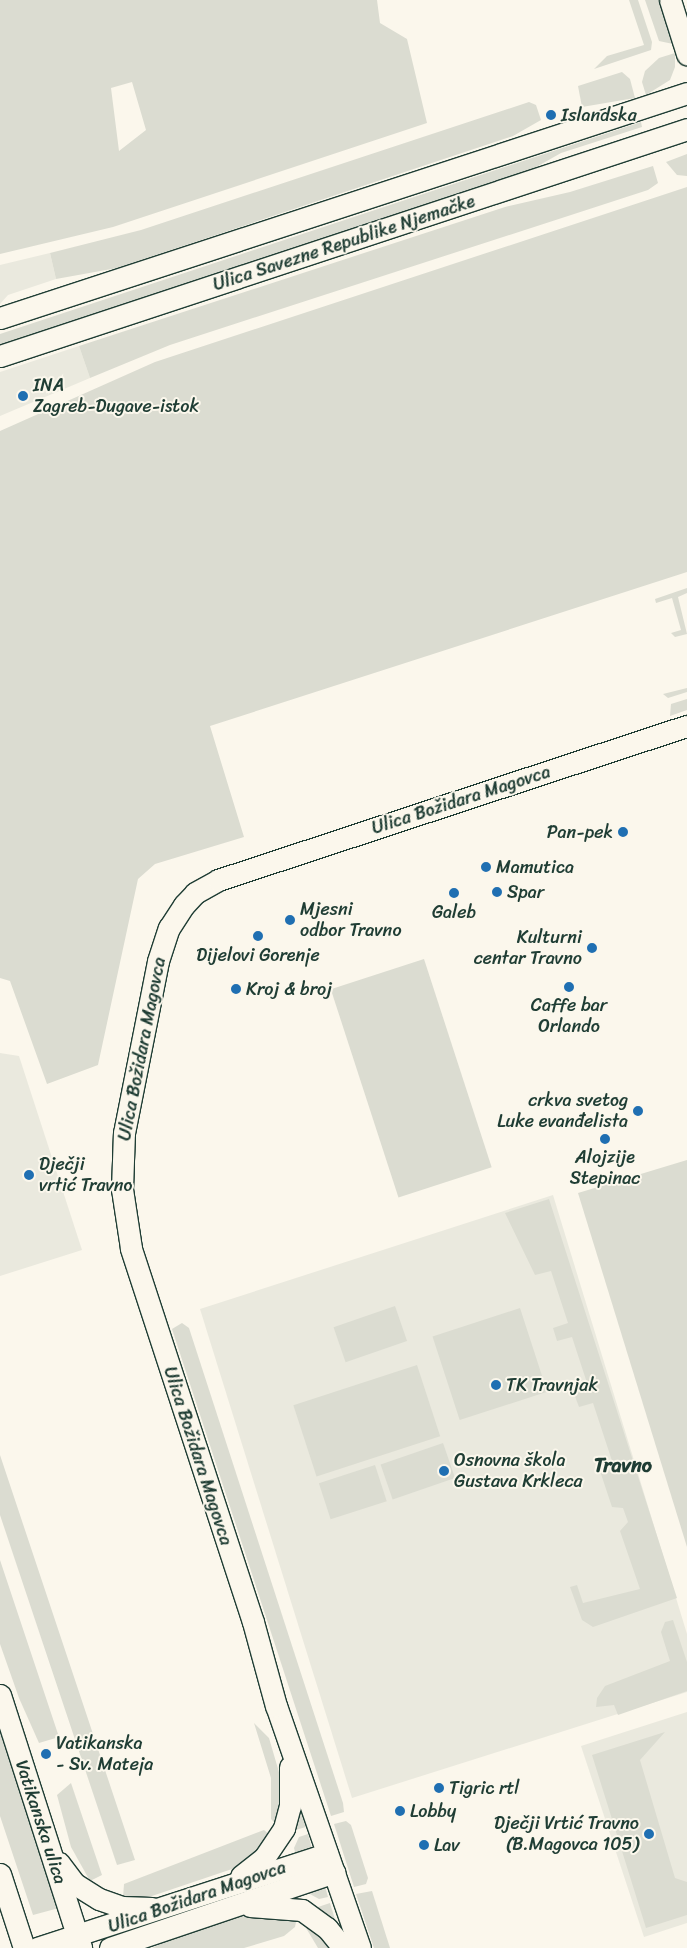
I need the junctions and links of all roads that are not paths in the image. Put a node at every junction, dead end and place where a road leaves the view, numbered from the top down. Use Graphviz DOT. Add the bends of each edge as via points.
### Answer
graph roads {
  1 [pos="670,0"];
  2 [pos="687,54"];
  3 [pos="687,93"];
  4 [pos="687,129"];
  5 [pos="0,318"];
  6 [pos="0,356"];
  7 [pos="687,726"];
  8 [pos="0,1695"];
  9 [pos="289,1745"];
  10 [pos="48,1846"];
  11 [pos="330,1863"];
  12 [pos="0,1874"];
  13 [pos="227,1885"];
  14 [pos="238,1905"];
  15 [pos="170,1906"];
  16 [pos="80,1942"];
  17 [pos="142,1943"];
  18 [pos="24,1948"];
  19 [pos="38,1948"];
  20 [pos="110,1948"];
  21 [pos="343,1948"];
  22 [pos="360,1948"];
  1 -- 2 [label="street"];
  3 -- 5 [label="street, Ulica Savezne Republike Njemačke"];
  4 -- 6 [label="street, Ulica Savezne Republike Njemačke"];
  7 -- 9 [label="street, Ulica Božidara Magovca" via="232,875 195,894 169,928 158,961 126,1115 122,1158 124,1206 131,1248 142,1284 253,1622"];
  8 -- 10 [label="street, Vatikanska ulica"];
  9 -- 11 [label="street, Ulica Božidara Magovca"];
  9 -- 13 [label="street" via="290,1806 284,1828 264,1858"];
  10 -- 15 [label="street" via="75,1884 99,1899 122,1907"];
  10 -- 16 [label="street, Vatikanska ulica"];
  11 -- 13 [label="street, Ulica Božidara Magovca"];
  11 -- 14 [label="street, Ulica Božidara Magovca"];
  11 -- 22 [label="street, Ulica Božidara Magovca"];
  12 -- 18 [label="street"];
  13 -- 15 [label="street, Ulica Božidara Magovca"];
  14 -- 17 [label="street, Ulica Božidara Magovca"];
  14 -- 21 [label="street" via="302,1910 327,1928"];
  15 -- 16 [label="street, Ulica Božidara Magovca"];
  16 -- 19 [label="street, Ulica Božidara Magovca"];
  17 -- 20 [label="street, Ulica Božidara Magovca"];
}
